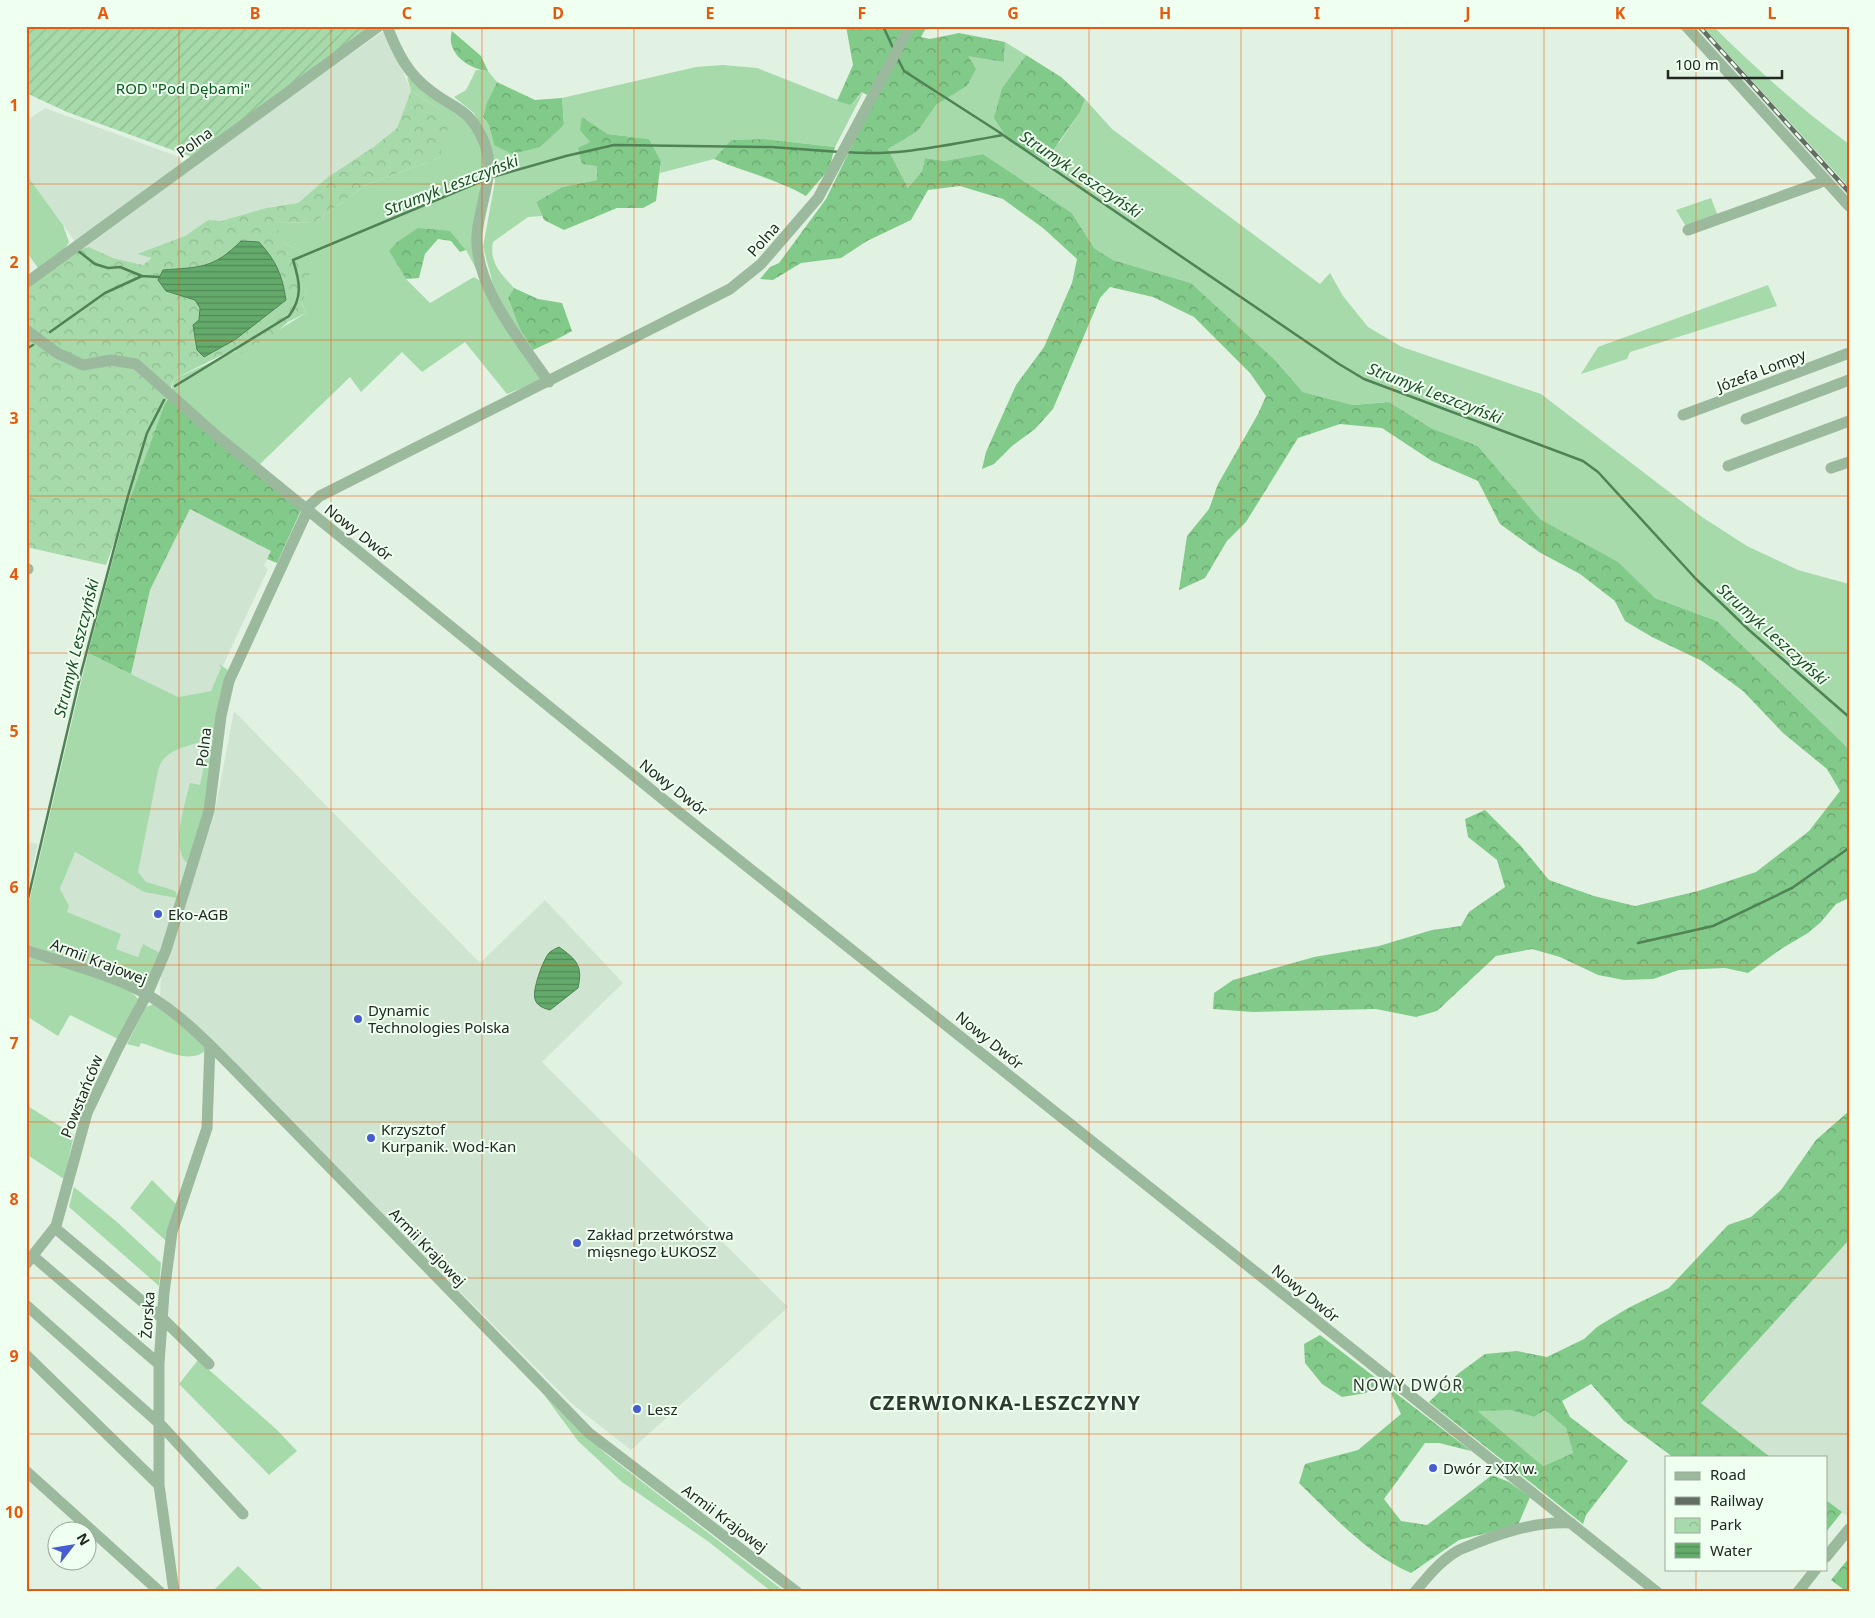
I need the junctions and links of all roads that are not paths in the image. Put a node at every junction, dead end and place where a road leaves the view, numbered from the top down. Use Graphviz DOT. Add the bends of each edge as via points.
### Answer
graph roads {
  1 [pos="379,26"];
  2 [pos="387,26"];
  3 [pos="910,26"];
  4 [pos="1686,26"];
  5 [pos="1825,179"];
  6 [pos="1849,206"];
  7 [pos="1688,230"];
  8 [pos="26,283"];
  9 [pos="26,330"];
  10 [pos="1849,353"];
  11 [pos="1849,380"];
  12 [pos="549,382"];
  13 [pos="1683,415"];
  14 [pos="1746,419"];
  15 [pos="1849,422"];
  16 [pos="1849,462"];
  17 [pos="1728,466"];
  18 [pos="1831,468"];
  19 [pos="306,510"];
  20 [pos="26,950"];
  21 [pos="147,994"];
  22 [pos="210,1045"];
  23 [pos="55,1228"];
  24 [pos="30,1261"];
  25 [pos="26,1305"];
  26 [pos="162,1318"];
  27 [pos="26,1355"];
  28 [pos="159,1364"];
  29 [pos="209,1364"];
  30 [pos="160,1424"];
  31 [pos="26,1471"];
  32 [pos="159,1485"];
  33 [pos="243,1514"];
  34 [pos="1571,1523"];
  35 [pos="1849,1529"];
  36 [pos="1828,1555"];
  37 [pos="1815,1570"];
  38 [pos="160,1592"];
  39 [pos="174,1592"];
  40 [pos="796,1592"];
  41 [pos="1415,1592"];
  42 [pos="1657,1592"];
  43 [pos="1798,1592"];
  1 -- 8 [label="street, Polna"];
  2 -- 12 [label="street" via="410,73 432,92 463,110 486,147 488,179 477,236 482,268 516,338"];
  3 -- 12 [label="street, Polna" via="827,184 808,211 761,264 738,285"];
  4 -- 5 [label="street"];
  5 -- 6 [label="street"];
  5 -- 7 [label="street"];
  9 -- 19 [label="street" via="57,353 83,365 111,360 136,364"];
  10 -- 13 [label="street, Józefa Lompy"];
  11 -- 14 [label="street"];
  12 -- 19 [label="street, Polna" via="320,496"];
  15 -- 17 [label="street"];
  16 -- 18 [label="street"];
  19 -- 21 [label="street, Polna" via="229,681 205,826 172,934"];
  19 -- 34 [label="street, Nowy Dwór"];
  20 -- 21 [label="street, Armii Krajowej"];
  21 -- 22 [label="street, Armii Krajowej" via="177,1014"];
  21 -- 23 [label="street, Powstańców" via="87,1113"];
  22 -- 26 [label="street, Żorska" via="207,1128 172,1232"];
  22 -- 40 [label="street, Armii Krajowej" via="589,1433"];
  23 -- 24 [label="street, Powstańców"];
  23 -- 26 [label="street"];
  24 -- 28 [label="street"];
  25 -- 30 [label="street"];
  26 -- 28 [label="street, Żorska"];
  26 -- 29 [label="street"];
  27 -- 32 [label="street"];
  28 -- 30 [label="street, Żorska"];
  30 -- 32 [label="street, Żorska"];
  30 -- 33 [label="street"];
  31 -- 38 [label="street"];
  32 -- 39 [label="street, Żorska"];
  34 -- 41 [label="street" via="1524,1527 1459,1550 1430,1574"];
  34 -- 42 [label="street, Nowy Dwór"];
  35 -- 36 [label="street"];
  37 -- 43 [label="street"];
}
